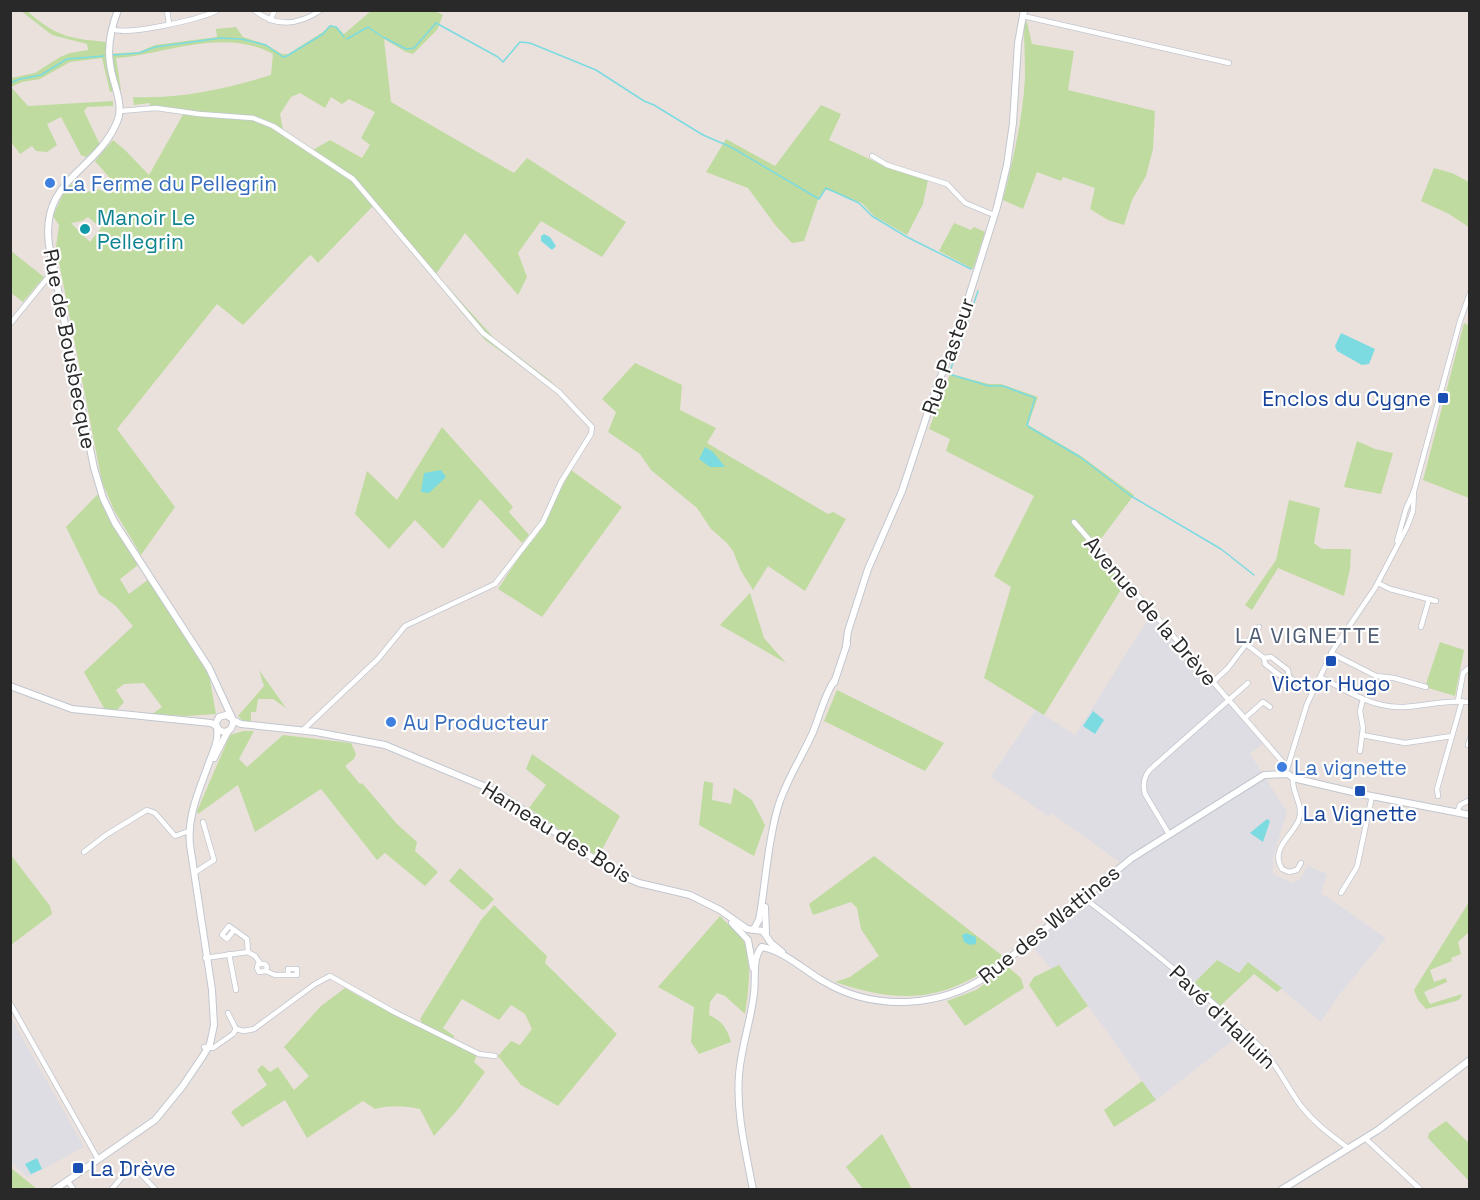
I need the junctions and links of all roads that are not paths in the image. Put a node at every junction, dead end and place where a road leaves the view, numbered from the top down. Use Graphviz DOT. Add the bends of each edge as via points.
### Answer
graph roads {
  1 [pos="118,10"];
  2 [pos="167,10"];
  3 [pos="218,10"];
  4 [pos="254,10"];
  5 [pos="275,10"];
  6 [pos="321,10"];
  7 [pos="1024,13"];
  8 [pos="270,20"];
  9 [pos="169,24"];
  10 [pos="112,28"];
  11 [pos="1229,63"];
  12 [pos="120,111"];
  13 [pos="872,156"];
  14 [pos="994,215"];
  15 [pos="54,270"];
  16 [pos="1470,293"];
  17 [pos="10,324"];
  18 [pos="1074,522"];
  19 [pos="1378,583"];
  20 [pos="1429,599"];
  21 [pos="1436,601"];
  22 [pos="1259,627"];
  23 [pos="1421,627"];
  24 [pos="1246,644"];
  25 [pos="1331,653"];
  26 [pos="1264,658"];
  27 [pos="1470,667"];
  28 [pos="1289,677"];
  29 [pos="1320,677"];
  30 [pos="216,680"];
  31 [pos="1213,682"];
  32 [pos="1248,683"];
  33 [pos="10,686"];
  34 [pos="1426,687"];
  35 [pos="1312,693"];
  36 [pos="1363,699"];
  37 [pos="1228,700"];
  38 [pos="1460,701"];
  39 [pos="1470,702"];
  40 [pos="1270,707"];
  41 [pos="220,716"];
  42 [pos="232,718"];
  43 [pos="1245,718"];
  44 [pos="180,720"];
  45 [pos="217,727"];
  46 [pos="268,728"];
  47 [pos="229,731"];
  48 [pos="303,731"];
  49 [pos="1362,735"];
  50 [pos="1452,736"];
  51 [pos="1359,751"];
  52 [pos="1290,773"];
  53 [pos="204,777"];
  54 [pos="1438,795"];
  55 [pos="1372,796"];
  56 [pos="1469,800"];
  57 [pos="1463,814"];
  58 [pos="203,822"];
  59 [pos="189,831"];
  60 [pos="1169,834"];
  61 [pos="84,852"];
  62 [pos="1301,863"];
  63 [pos="194,873"];
  64 [pos="765,885"];
  65 [pos="1341,893"];
  66 [pos="1084,898"];
  67 [pos="708,903"];
  68 [pos="234,930"];
  69 [pos="753,930"];
  70 [pos="766,936"];
  71 [pos="748,942"];
  72 [pos="761,948"];
  73 [pos="249,952"];
  74 [pos="230,954"];
  75 [pos="206,958"];
  76 [pos="796,963"];
  77 [pos="288,975"];
  78 [pos="754,987"];
  79 [pos="236,990"];
  80 [pos="10,1003"];
  81 [pos="228,1013"];
  82 [pos="236,1029"];
  83 [pos="206,1048"];
  84 [pos="495,1056"];
  85 [pos="1470,1060"];
  86 [pos="1365,1138"];
  87 [pos="1348,1148"];
  88 [pos="98,1159"];
  89 [pos="67,1180"];
  90 [pos="54,1190"];
  91 [pos="74,1190"];
  92 [pos="111,1190"];
  93 [pos="156,1190"];
  94 [pos="753,1190"];
  95 [pos="1281,1190"];
  96 [pos="1421,1190"];
  1 -- 10 [label="street"];
  2 -- 9 [label="street"];
  3 -- 9 [label="street"];
  4 -- 8 [label="street"];
  5 -- 8 [label="street"];
  6 -- 8 [label="street" via="296,22"];
  7 -- 11 [label="street"];
  7 -- 14 [label="street, Rue Pasteur" via="1008,158"];
  9 -- 10 [label="street" via="125,31"];
  10 -- 12 [label="street" via="109,60"];
  12 -- 15 [label="street, Rue de Bousbecque" via="107,141 62,187 53,203 48,233"];
  12 -- 48 [label="street" via="152,107 260,120 348,175 485,336 559,392 593,429 561,482 543,522 495,584 405,626 378,659"];
  13 -- 14 [label="street" via="887,165 945,183 965,203"];
  14 -- 64 [label="street, Rue Pasteur" via="906,480 873,556 827,704 778,806"];
  15 -- 17 [label="street"];
  15 -- 30 [label="street, Rue de Bousbecque" via="104,501"];
  16 -- 19 [label="street" via="1414,491 1412,514"];
  18 -- 31 [label="street, Avenue de la Drève"];
  19 -- 20 [label="street"];
  19 -- 25 [label="street"];
  20 -- 21 [label="street"];
  20 -- 23 [label="street"];
  22 -- 24 [label="street"];
  24 -- 26 [label="street"];
  24 -- 31 [label="street"];
  25 -- 29 [label="street"];
  25 -- 34 [label="street" via="1376,676"];
  26 -- 28 [label="street" via="1265,664 1282,677"];
  26 -- 28 [label="street" via="1271,657 1288,670"];
  27 -- 38 [label="street" via="1463,673"];
  28 -- 35 [label="street"];
  29 -- 35 [label="street"];
  29 -- 36 [label="street"];
  30 -- 41 [label="street, Rue de Bousbecque" via="222,706"];
  30 -- 42 [label="street, Rue de Bousbecque"];
  31 -- 37 [label="street, Avenue de la Drève"];
  32 -- 37 [label="street, Avenue de la Drève"];
  33 -- 44 [label="street" via="80,711"];
  35 -- 52 [label="street"];
  36 -- 38 [label="street" via="1396,707"];
  36 -- 49 [label="street"];
  37 -- 43 [label="street, Avenue de la Drève"];
  37 -- 60 [label="street" via="1146,776 1145,794"];
  38 -- 39 [label="street"];
  38 -- 50 [label="street"];
  40 -- 43 [label="street" via="1263,702"];
  41 -- 42 [label="street"];
  41 -- 44 [label="street"];
  41 -- 45 [label="street"];
  42 -- 46 [label="street, Hameau des Bois" via="238,723"];
  42 -- 47 [label="street"];
  43 -- 52 [label="street, Avenue de la Drève"];
  44 -- 45 [label="street" via="212,723"];
  45 -- 47 [label="street" via="222,732"];
  45 -- 53 [label="street" via="217,741"];
  46 -- 47 [label="street, Hameau des Bois"];
  46 -- 48 [label="street, Hameau des Bois"];
  47 -- 53 [label="street"];
  48 -- 67 [label="street, Hameau des Bois" via="385,745 482,784 613,872"];
  49 -- 50 [label="street" via="1405,743"];
  49 -- 51 [label="street"];
  50 -- 54 [label="street"];
  52 -- 55 [label="street, Rue des Wattines"];
  52 -- 60 [label="street, Rue des Wattines" via="1259,777"];
  52 -- 62 [label="street" via="1300,815 1281,846 1279,859 1282,869 1289,872 1297,870"];
  53 -- 59 [label="street"];
  55 -- 57 [label="street, Rue des Wattines"];
  55 -- 65 [label="street" via="1357,867"];
  56 -- 57 [label="street"];
  58 -- 63 [label="street" via="214,860"];
  59 -- 61 [label="street" via="176,836 155,813 147,810"];
  59 -- 63 [label="street"];
  60 -- 66 [label="street, Rue des Wattines" via="1125,863"];
  63 -- 75 [label="street"];
  64 -- 69 [label="street, Rue Pasteur" via="759,922"];
  64 -- 70 [label="street, Rue Pasteur"];
  66 -- 76 [label="street, Rue des Wattines" via="985,978 934,999 893,1002 862,997 827,984"];
  66 -- 87 [label="street, Pavé d'Halluin" via="1167,963 1258,1046 1308,1114"];
  67 -- 69 [label="street, Hameau des Bois"];
  67 -- 71 [label="street, Hameau des Bois" via="744,933"];
  68 -- 73 [label="street" via="247,939"];
  69 -- 70 [label="street" via="760,929"];
  69 -- 71 [label="street"];
  70 -- 72 [label="street"];
  70 -- 76 [label="street, Rue des Wattines"];
  71 -- 72 [label="street"];
  71 -- 78 [label="street"];
  72 -- 76 [label="street, Rue des Wattines"];
  72 -- 78 [label="street" via="756,955"];
  73 -- 74 [label="street"];
  73 -- 77 [label="street" via="266,965 266,971"];
  74 -- 75 [label="street"];
  74 -- 79 [label="street"];
  75 -- 83 [label="street" via="214,1029"];
  78 -- 94 [label="street" via="739,1084 741,1125"];
  80 -- 88 [label="street"];
  81 -- 82 [label="street"];
  82 -- 83 [label="street" via="215,1047"];
  82 -- 84 [label="street" via="254,1029 330,976 479,1054"];
  83 -- 88 [label="street" via="157,1118"];
  85 -- 86 [label="street"];
  86 -- 87 [label="street"];
  86 -- 96 [label="street"];
  87 -- 95 [label="street"];
  88 -- 89 [label="street"];
  89 -- 90 [label="street"];
  89 -- 91 [label="street"];
  92 -- 93 [label="street" via="130,1168"];
}
